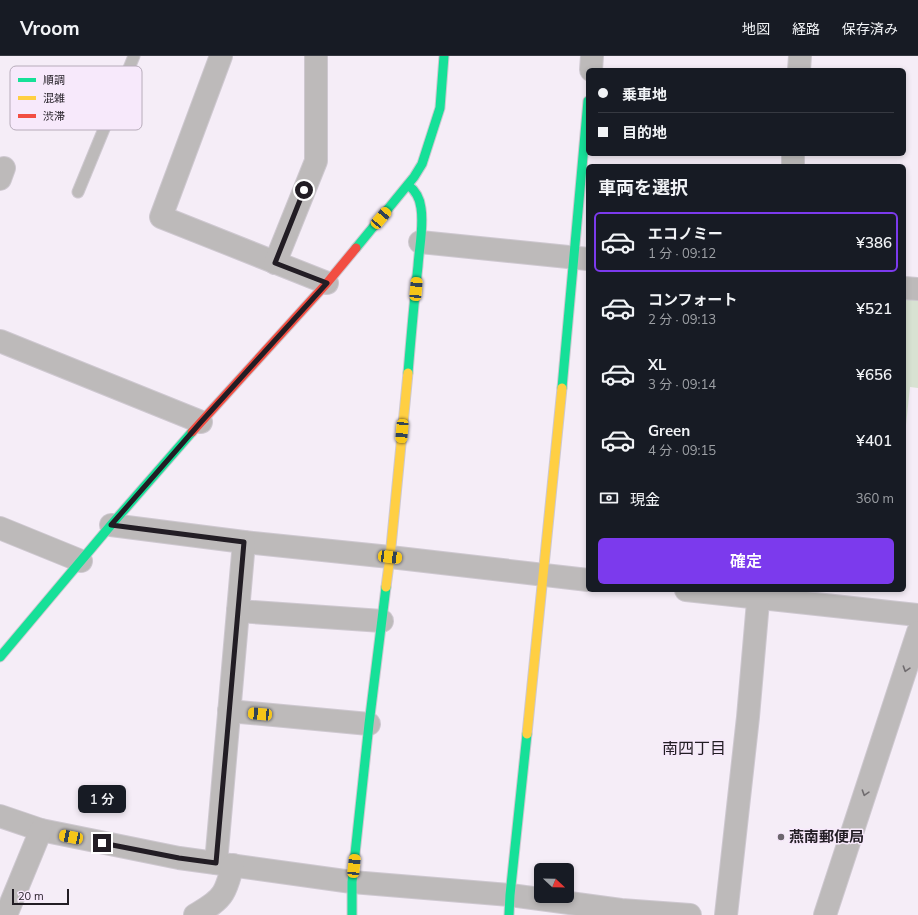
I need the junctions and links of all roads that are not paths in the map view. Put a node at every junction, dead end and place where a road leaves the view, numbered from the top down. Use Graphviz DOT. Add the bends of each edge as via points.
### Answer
graph roads {
  1 [pos="134,56"];
  2 [pos="221,56"];
  3 [pos="316,56"];
  4 [pos="444,56"];
  5 [pos="592,56"];
  6 [pos="800,56"];
  7 [pos="130,66"];
  8 [pos="591,68"];
  9 [pos="799,68"];
  10 [pos="104,130"];
  11 [pos="586,146"];
  12 [pos="408,185"];
  13 [pos="78,192"];
  14 [pos="420,242"];
  15 [pos="581,258"];
  16 [pos="275,263"];
  17 [pos="327,283"];
  18 [pos="906,288"];
  19 [pos="918,289"];
  20 [pos="0,341"];
  21 [pos="201,422"];
  22 [pos="111,525"];
  23 [pos="0,528"];
  24 [pos="244,542"];
  25 [pos="390,557"];
  26 [pos="81,561"];
  27 [pos="544,575"];
  28 [pos="586,580"];
  29 [pos="722,592"];
  30 [pos="759,594"];
  31 [pos="238,611"];
  32 [pos="918,615"];
  33 [pos="382,622"];
  34 [pos="918,632"];
  35 [pos="0,657"];
  36 [pos="229,711"];
  37 [pos="369,724"];
  38 [pos="0,816"];
  39 [pos="41,830"];
  40 [pos="225,864"];
  41 [pos="352,882"];
  42 [pos="509,905"];
  43 [pos="6,915"];
  44 [pos="195,915"];
  45 [pos="352,915"];
  46 [pos="690,915"];
  47 [pos="726,915"];
  48 [pos="825,915"];
  1 -- 7 [label="lane"];
  2 -- 16 [label="street" via="161,217"];
  3 -- 16 [label="street" via="316,161"];
  4 -- 12 [label="street" via="440,108 422,164"];
  5 -- 8 [label="street"];
  6 -- 9 [label="street"];
  10 -- 13 [label="lane"];
  11 -- 15 [label="street"];
  12 -- 14 [label="street" via="416,192 419,202 422,220"];
  12 -- 17 [label="street"];
  14 -- 15 [label="street"];
  14 -- 25 [label="street"];
  15 -- 27 [label="street"];
  16 -- 17 [label="street"];
  17 -- 21 [label="street"];
  18 -- 19 [label="street"];
  20 -- 21 [label="street"];
  21 -- 22 [label="street"];
  22 -- 24 [label="street"];
  22 -- 26 [label="street"];
  23 -- 26 [label="street"];
  24 -- 25 [label="street"];
  24 -- 31 [label="street"];
  25 -- 27 [label="street"];
  25 -- 33 [label="street"];
  26 -- 35 [label="street"];
  27 -- 28 [label="street"];
  27 -- 42 [label="street"];
  29 -- 30 [label="street"];
  30 -- 32 [label="street"];
  30 -- 47 [label="street"];
  31 -- 33 [label="street"];
  31 -- 36 [label="street"];
  33 -- 37 [label="street"];
  34 -- 48 [label="street, one-way"];
  36 -- 37 [label="street"];
  36 -- 40 [label="street"];
  37 -- 41 [label="street"];
  38 -- 39 [label="street"];
  39 -- 40 [label="street" via="179,858"];
  39 -- 43 [label="street"];
  40 -- 41 [label="street"];
  40 -- 44 [label="street" via="226,887 223,893"];
  41 -- 42 [label="street"];
  41 -- 45 [label="street"];
  42 -- 46 [label="street"];
}
